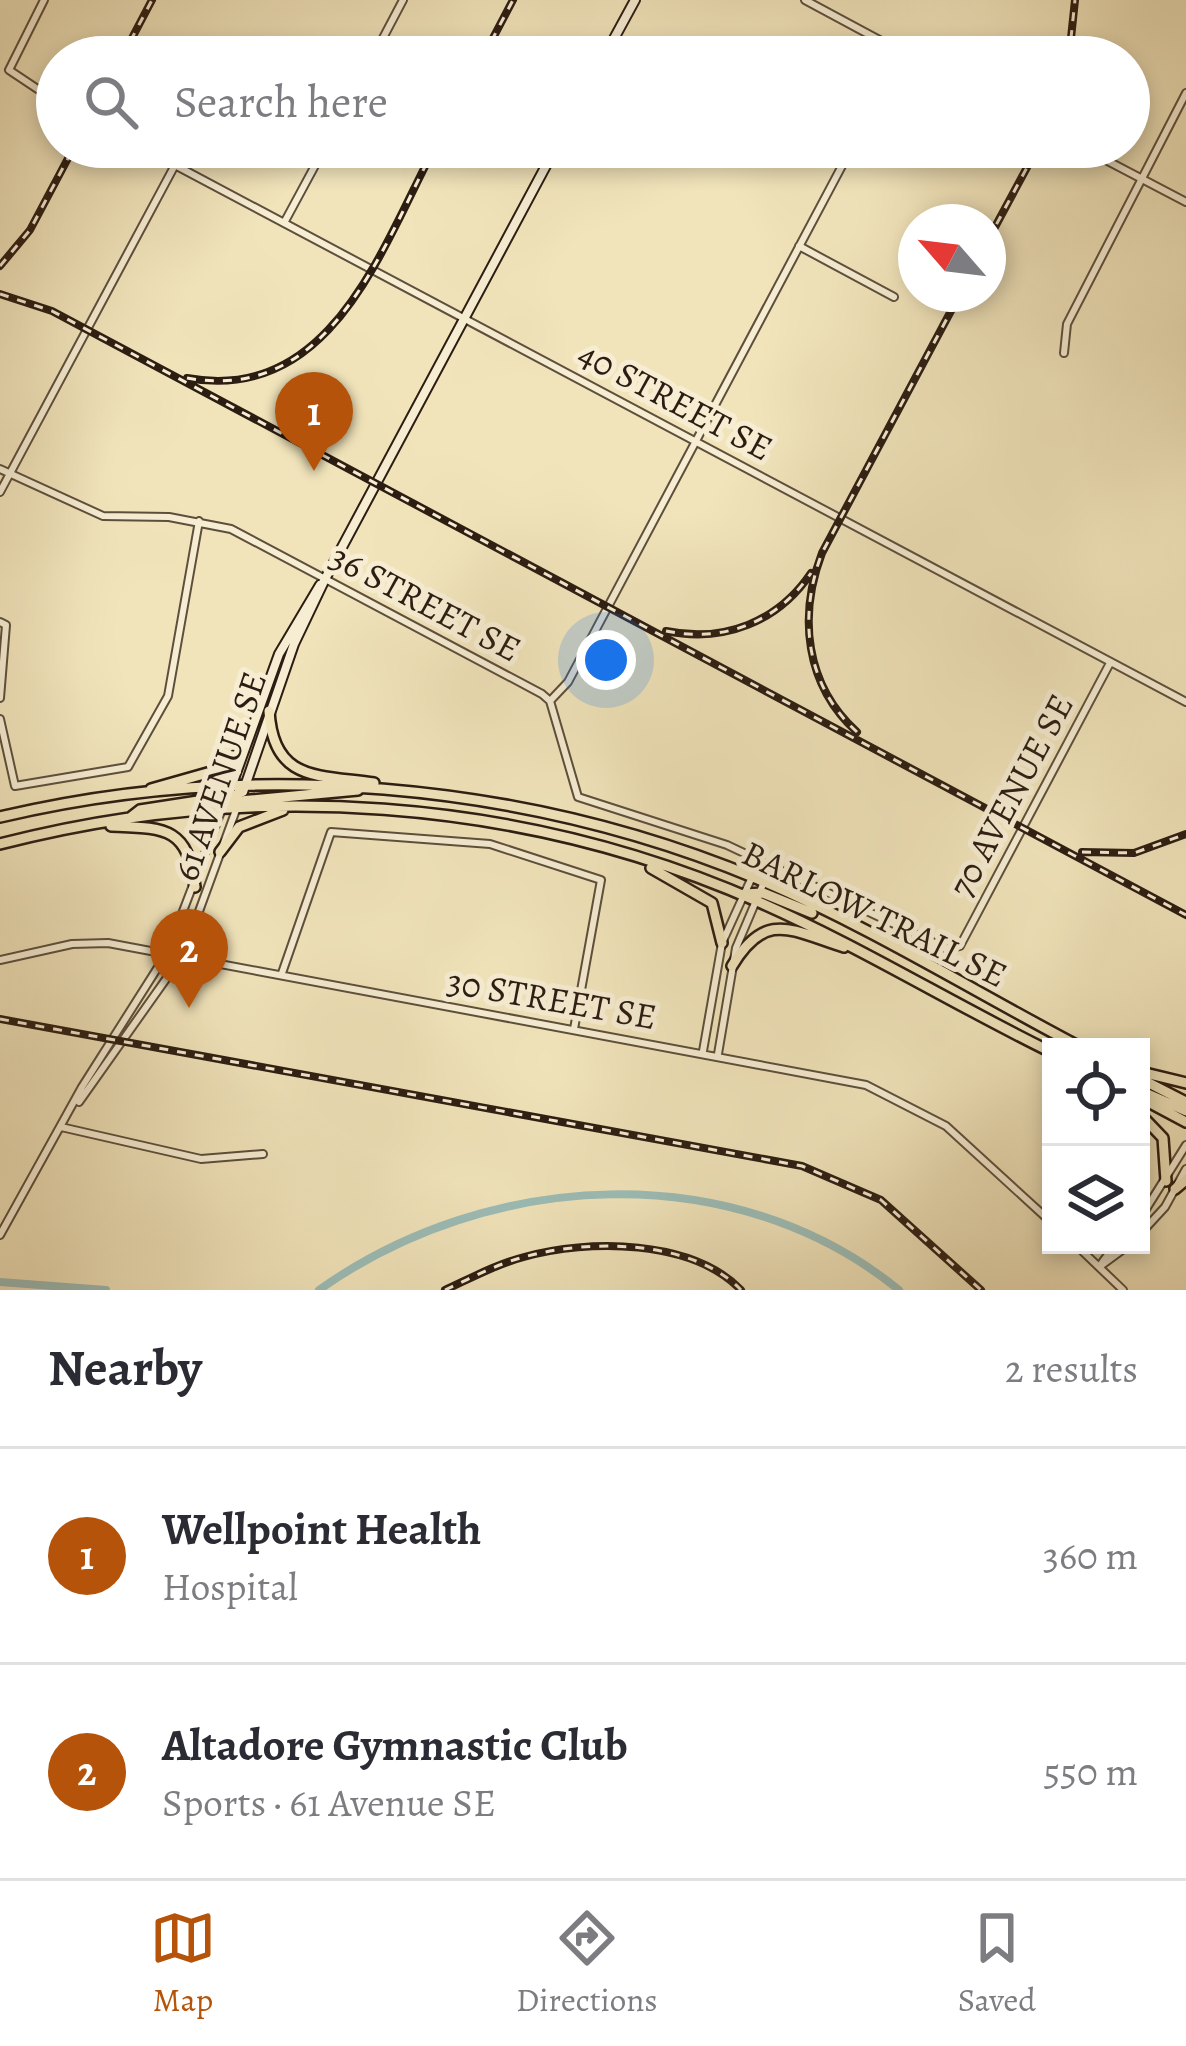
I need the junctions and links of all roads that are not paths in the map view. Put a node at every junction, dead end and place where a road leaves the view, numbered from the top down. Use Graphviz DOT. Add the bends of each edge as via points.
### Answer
graph roads {
  1 [pos="44,0"];
  2 [pos="403,0"];
  3 [pos="634,0"];
  4 [pos="805,0"];
  5 [pos="384,36"];
  6 [pos="615,36"];
  7 [pos="868,36"];
  8 [pos="36,90"];
  9 [pos="1186,93"];
  10 [pos="1150,161"];
  11 [pos="173,168"];
  12 [pos="181,168"];
  13 [pos="314,168"];
  14 [pos="545,168"];
  15 [pos="841,168"];
  16 [pos="1122,168"];
  17 [pos="1146,168"];
  18 [pos="1141,178"];
  19 [pos="1186,202"];
  20 [pos="284,223"];
  21 [pos="799,247"];
  22 [pos="894,297"];
  23 [pos="465,319"];
  24 [pos="1064,353"];
  25 [pos="697,441"];
  26 [pos="0,469"];
  27 [pos="9,474"];
  28 [pos="0,492"];
  29 [pos="199,521"];
  30 [pos="325,579"];
  31 [pos="0,622"];
  32 [pos="1110,663"];
  33 [pos="0,698"];
  34 [pos="550,701"];
  35 [pos="1186,702"];
  36 [pos="269,711"];
  37 [pos="0,719"];
  38 [pos="243,750"];
  39 [pos="244,788"];
  40 [pos="362,788"];
  41 [pos="390,789"];
  42 [pos="123,795"];
  43 [pos="231,801"];
  44 [pos="301,805"];
  45 [pos="0,817"];
  46 [pos="106,825"];
  47 [pos="0,844"];
  48 [pos="220,851"];
  49 [pos="625,855"];
  50 [pos="752,877"];
  51 [pos="195,887"];
  52 [pos="760,891"];
  53 [pos="743,895"];
  54 [pos="722,943"];
  55 [pos="955,950"];
  56 [pos="862,952"];
  57 [pos="167,953"];
  58 [pos="183,955"];
  59 [pos="0,960"];
  60 [pos="732,966"];
  61 [pos="282,974"];
  62 [pos="574,1031"];
  63 [pos="1063,1038"];
  64 [pos="1042,1047"];
  65 [pos="703,1051"];
  66 [pos="718,1054"];
  67 [pos="1150,1077"];
  68 [pos="1150,1082"];
  69 [pos="1186,1083"];
  70 [pos="1150,1097"];
  71 [pos="1150,1100"];
  72 [pos="76,1104"];
  73 [pos="1186,1107"];
  74 [pos="1186,1121"];
  75 [pos="1150,1124"];
  76 [pos="61,1127"];
  77 [pos="1186,1145"];
  78 [pos="263,1154"];
  79 [pos="1186,1169"];
  80 [pos="1166,1180"];
  81 [pos="1186,1180"];
  82 [pos="1175,1190"];
  83 [pos="1150,1204"];
  84 [pos="1042,1214"];
  85 [pos="1150,1222"];
  86 [pos="0,1235"];
  87 [pos="1085,1254"];
  88 [pos="1108,1254"];
  89 [pos="1117,1254"];
  90 [pos="1099,1267"];
  91 [pos="1123,1290"];
  1 -- 8 [label="street" via="11,75"];
  2 -- 5 [label="street"];
  3 -- 6 [label="street"];
  4 -- 7 [label="street"];
  9 -- 10 [label="street"];
  11 -- 27 [label="street"];
  12 -- 20 [label="street, 40 STREET SE"];
  13 -- 20 [label="street"];
  14 -- 23 [label="street, 61 AVENUE SE"];
  15 -- 21 [label="street"];
  16 -- 18 [label="street"];
  17 -- 18 [label="street"];
  18 -- 19 [label="street"];
  18 -- 24 [label="street" via="1067,324"];
  20 -- 23 [label="street, 40 STREET SE"];
  21 -- 22 [label="street"];
  21 -- 25 [label="street"];
  23 -- 25 [label="street, 40 STREET SE"];
  23 -- 30 [label="street, 61 AVENUE SE"];
  25 -- 32 [label="street, 40 STREET SE"];
  25 -- 34 [label="street" via="568,682"];
  26 -- 27 [label="street, 36 STREET SE"];
  27 -- 28 [label="street"];
  27 -- 29 [label="street, 36 STREET SE" via="104,516"];
  29 -- 30 [label="street, 36 STREET SE" via="231,529"];
  29 -- 37 [label="street" via="168,696 128,767 15,786"];
  30 -- 34 [label="street, 36 STREET SE"];
  30 -- 36 [label="street, 61 AVENUE SE"];
  30 -- 38 [label="street, 61 AVENUE SE" via="280,654"];
  31 -- 33 [label="street"];
  32 -- 35 [label="street, 40 STREET SE"];
  32 -- 55 [label="street, 70 AVENUE SE"];
  34 -- 55 [label="street, 36 STREET SE" via="578,797 727,845"];
  36 -- 39 [label="street, 61 AVENUE SE"];
  36 -- 41 [label="main road" via="283,760 300,771"];
  38 -- 42 [label="main road" via="218,770"];
  38 -- 43 [label="street, 61 AVENUE SE"];
  39 -- 40 [label="main road, BARLOW TRAIL SE"];
  39 -- 43 [label="main road, BARLOW TRAIL SE"];
  40 -- 41 [label="main road, BARLOW TRAIL SE"];
  40 -- 43 [label="main road"];
  41 -- 50 [label="main road, BARLOW TRAIL SE" via="568,818"];
  42 -- 43 [label="main road, BARLOW TRAIL SE"];
  42 -- 45 [label="main road, BARLOW TRAIL SE"];
  43 -- 44 [label="main road, BARLOW TRAIL SE"];
  43 -- 46 [label="main road, BARLOW TRAIL SE"];
  43 -- 48 [label="street, 61 AVENUE SE"];
  43 -- 51 [label="street, 61 AVENUE SE"];
  44 -- 48 [label="main road" via="239,827"];
  44 -- 49 [label="main road, BARLOW TRAIL SE" via="447,815"];
  46 -- 47 [label="main road, BARLOW TRAIL SE"];
  46 -- 51 [label="main road" via="174,835 189,855"];
  48 -- 58 [label="street, 61 AVENUE SE"];
  49 -- 53 [label="main road, BARLOW TRAIL SE"];
  49 -- 54 [label="main road" via="703,895 720,919"];
  50 -- 52 [label="main road, BARLOW TRAIL SE"];
  50 -- 53 [label="street"];
  51 -- 57 [label="street, 61 AVENUE SE"];
  52 -- 53 [label="main road, BARLOW TRAIL SE"];
  52 -- 56 [label="main road, BARLOW TRAIL SE"];
  52 -- 60 [label="street"];
  52 -- 63 [label="main road, BARLOW TRAIL SE" via="845,924"];
  53 -- 54 [label="street"];
  54 -- 65 [label="street"];
  56 -- 60 [label="main road" via="773,929 752,937"];
  56 -- 64 [label="main road, BARLOW TRAIL SE"];
  57 -- 58 [label="street, 30 STREET SE"];
  57 -- 59 [label="street, 30 STREET SE" via="72,944"];
  57 -- 72 [label="street, 61 AVENUE SE"];
  58 -- 61 [label="street, 30 STREET SE"];
  58 -- 72 [label="street, 61 AVENUE SE"];
  60 -- 66 [label="street"];
  61 -- 62 [label="street, 30 STREET SE"];
  61 -- 62 [label="street" via="331,832 490,844 601,880"];
  62 -- 65 [label="street, 30 STREET SE"];
  65 -- 66 [label="street, 30 STREET SE"];
  66 -- 84 [label="street, 30 STREET SE" via="866,1085 915,1107"];
  67 -- 69 [label="main road"];
  68 -- 73 [label="main road"];
  70 -- 73 [label="main road"];
  71 -- 74 [label="main road"];
  72 -- 76 [label="street, 61 AVENUE SE"];
  75 -- 80 [label="main road" via="1163,1138"];
  76 -- 78 [label="street" via="201,1159"];
  76 -- 86 [label="street, 61 AVENUE SE"];
  77 -- 80 [label="street"];
  79 -- 82 [label="street"];
  80 -- 83 [label="street"];
  81 -- 82 [label="main road"];
  82 -- 85 [label="street"];
  87 -- 90 [label="street"];
  88 -- 90 [label="street"];
  89 -- 90 [label="street"];
  90 -- 91 [label="street"];
}
